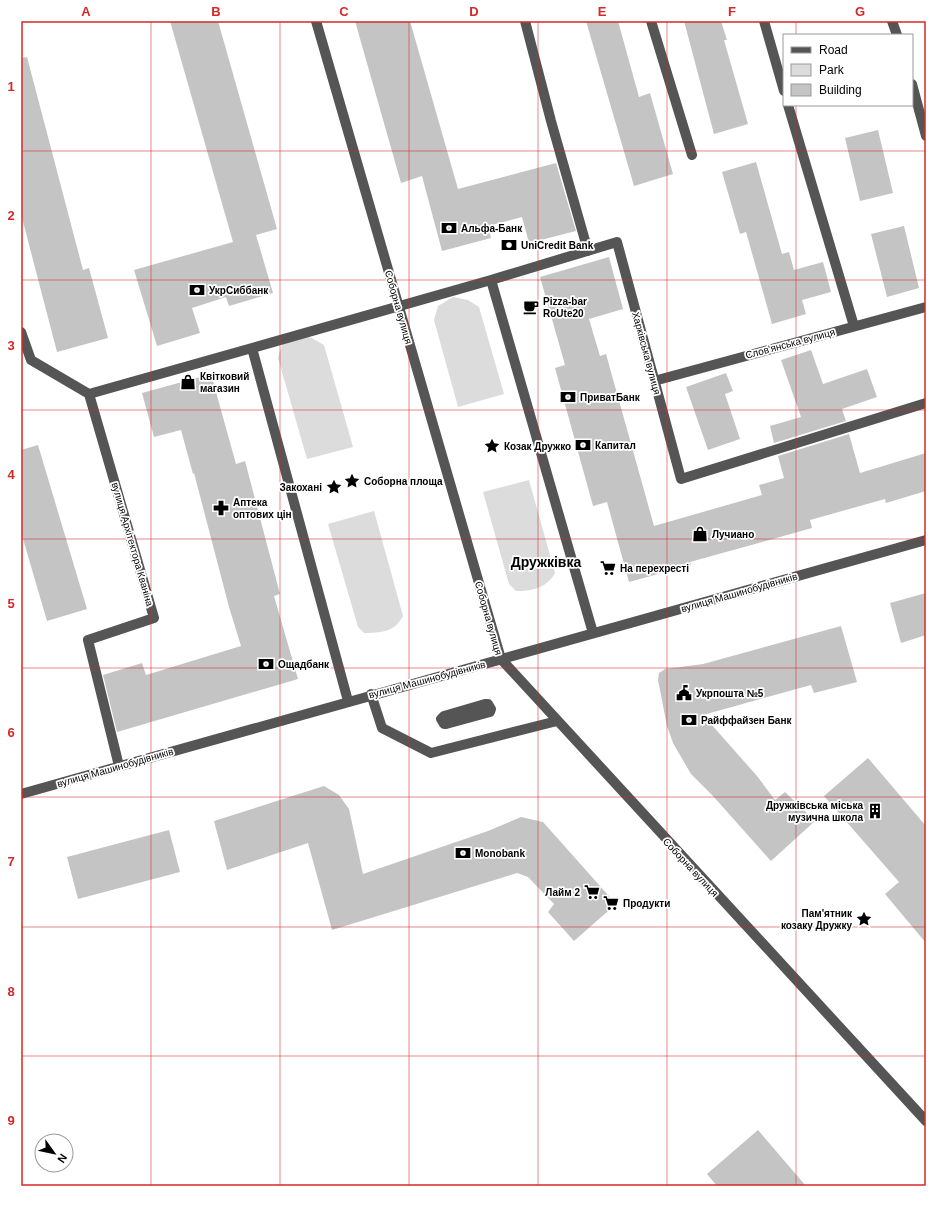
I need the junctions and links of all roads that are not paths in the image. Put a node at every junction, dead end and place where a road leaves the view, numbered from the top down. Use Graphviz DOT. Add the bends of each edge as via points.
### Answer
graph roads {
  1 [pos="316,21"];
  2 [pos="524,21"];
  3 [pos="651,21"];
  4 [pos="764,21"];
  5 [pos="892,21"];
  6 [pos="897,34"];
  7 [pos="783,88"];
  8 [pos="913,88"];
  9 [pos="788,106"];
  10 [pos="926,136"];
  11 [pos="692,155"];
  12 [pos="588,251"];
  13 [pos="491,280"];
  14 [pos="398,305"];
  15 [pos="926,308"];
  16 [pos="854,326"];
  17 [pos="21,332"];
  18 [pos="252,348"];
  19 [pos="654,380"];
  20 [pos="89,394"];
  21 [pos="926,403"];
  22 [pos="926,540"];
  23 [pos="593,633"];
  24 [pos="501,659"];
  25 [pos="371,694"];
  26 [pos="348,701"];
  27 [pos="557,721"];
  28 [pos="119,766"];
  29 [pos="21,794"];
  30 [pos="926,1121"];
  1 -- 14 [label="street, Соборна вулиця"];
  2 -- 12 [label="street"];
  3 -- 11 [label="street"];
  4 -- 7 [label="street"];
  5 -- 6 [label="street"];
  8 -- 10 [label="street"];
  9 -- 16 [label="street"];
  12 -- 13 [label="street"];
  12 -- 19 [label="street, Харківська вулиця" via="617,242"];
  13 -- 14 [label="street"];
  13 -- 23 [label="street"];
  14 -- 18 [label="street"];
  14 -- 24 [label="street, Соборна вулиця"];
  15 -- 16 [label="street, Слов'янська вулиця"];
  16 -- 19 [label="street, Слов'янська вулиця"];
  17 -- 20 [label="street" via="31,360"];
  18 -- 20 [label="street"];
  18 -- 26 [label="street"];
  19 -- 21 [label="street, Харківська вулиця" via="681,479"];
  20 -- 28 [label="street, вулиця Архітектора Кваніна" via="154,618 88,640"];
  22 -- 23 [label="street, вулиця Машинобудівників"];
  23 -- 24 [label="street, вулиця Машинобудівників"];
  24 -- 25 [label="street, вулиця Машинобудівників"];
  24 -- 27 [label="street, Соборна вулиця"];
  25 -- 26 [label="street, вулиця Машинобудівників"];
  25 -- 27 [label="street" via="382,728 431,753"];
  26 -- 28 [label="street, вулиця Машинобудівників"];
  27 -- 30 [label="street, Соборна вулиця"];
  28 -- 29 [label="street, вулиця Машинобудівників"];
}
